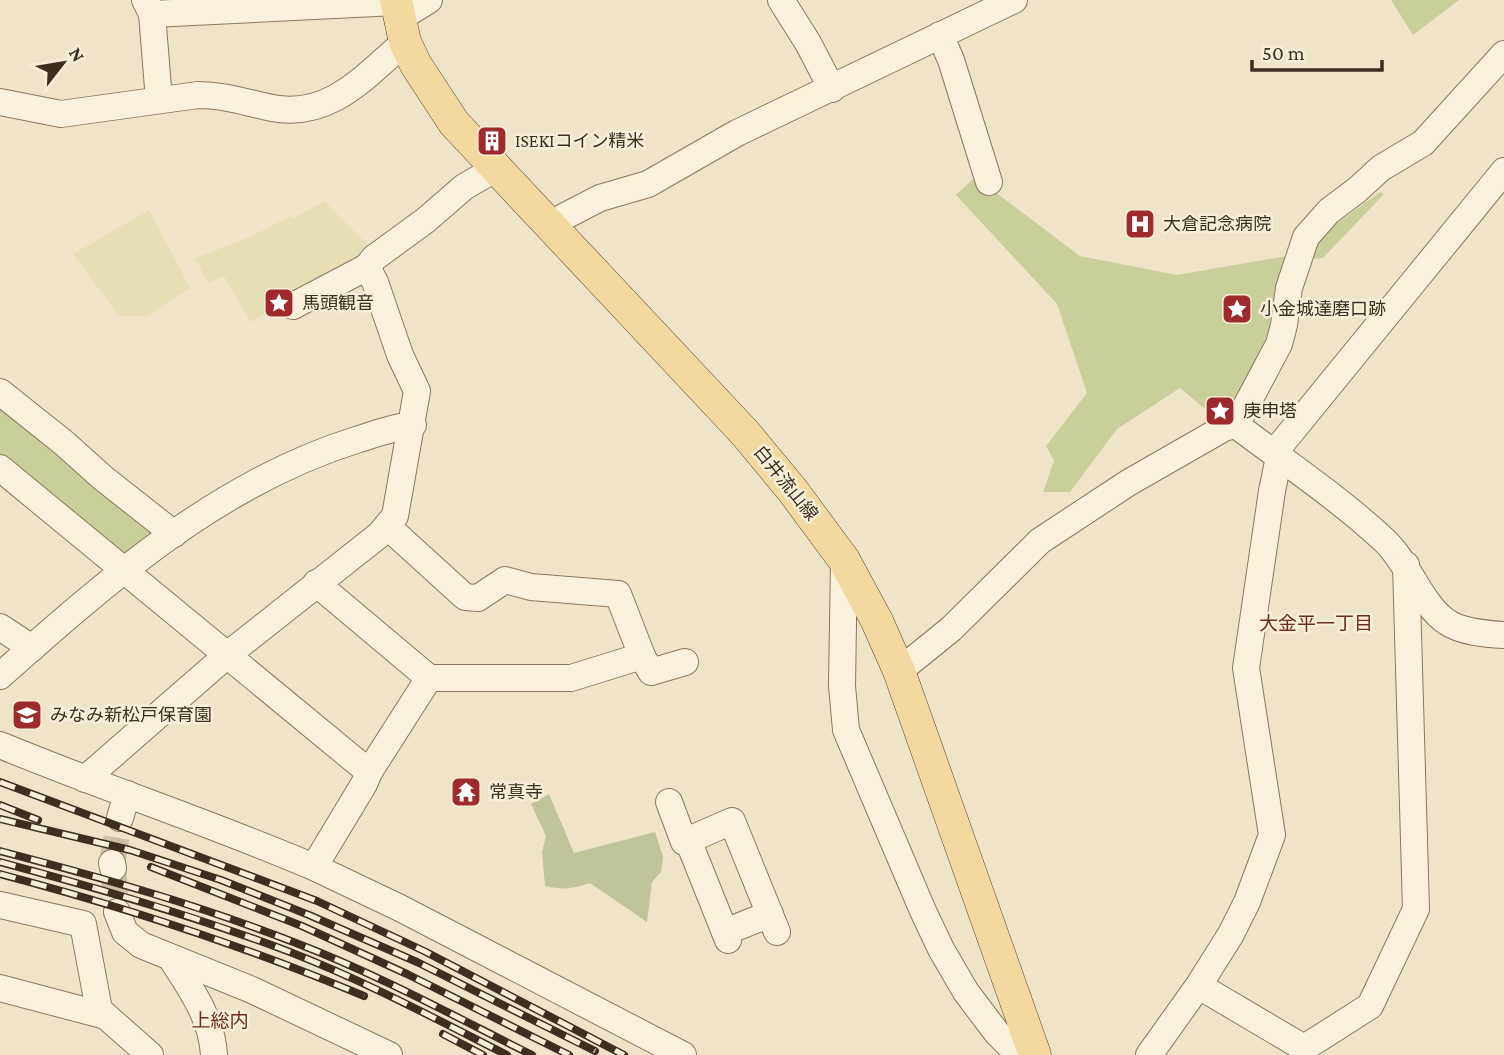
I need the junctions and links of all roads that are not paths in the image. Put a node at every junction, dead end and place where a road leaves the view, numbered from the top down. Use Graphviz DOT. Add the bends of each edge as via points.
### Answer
graph roads {
  1 [pos="429,0"];
  2 [pos="781,0"];
  3 [pos="1014,0"];
  4 [pos="308,3"];
  5 [pos="233,5"];
  6 [pos="149,7"];
  7 [pos="399,16"];
  8 [pos="940,35"];
  9 [pos="1504,54"];
  10 [pos="832,89"];
  11 [pos="159,100"];
  12 [pos="0,102"];
  13 [pos="495,169"];
  14 [pos="1504,171"];
  15 [pos="989,181"];
  16 [pos="548,225"];
  17 [pos="367,267"];
  18 [pos="293,306"];
  19 [pos="0,392"];
  20 [pos="413,425"];
  21 [pos="1236,425"];
  22 [pos="1276,455"];
  23 [pos="0,468"];
  24 [pos="388,527"];
  25 [pos="174,534"];
  26 [pos="844,561"];
  27 [pos="1406,565"];
  28 [pos="122,571"];
  29 [pos="316,583"];
  30 [pos="0,627"];
  31 [pos="1504,635"];
  32 [pos="32,648"];
  33 [pos="226,656"];
  34 [pos="642,656"];
  35 [pos="685,662"];
  36 [pos="900,671"];
  37 [pos="0,676"];
  38 [pos="429,678"];
  39 [pos="0,745"];
  40 [pos="369,772"];
  41 [pos="85,779"];
  42 [pos="669,802"];
  43 [pos="688,840"];
  44 [pos="314,867"];
  45 [pos="0,905"];
  46 [pos="117,912"];
  47 [pos="171,958"];
  48 [pos="1199,986"];
  49 [pos="0,988"];
  50 [pos="102,1015"];
  51 [pos="1034,1051"];
  52 [pos="150,1055"];
  53 [pos="214,1055"];
  54 [pos="389,1055"];
  55 [pos="683,1055"];
  56 [pos="1149,1055"];
  1 -- 7 [label="street"];
  2 -- 10 [label="street"];
  3 -- 8 [label="street"];
  4 -- 5 [label="street"];
  4 -- 7 [label="street"];
  5 -- 6 [label="street"];
  6 -- 11 [label="street"];
  7 -- 11 [label="street" via="361,82 321,106 288,110 218,95"];
  7 -- 13 [label="main road, 白井流山線" via="436,99"];
  8 -- 10 [label="street"];
  8 -- 15 [label="street"];
  9 -- 21 [label="street" via="1423,143 1381,168 1329,211 1306,237 1289,288 1279,344"];
  10 -- 16 [label="street" via="737,133 648,184 600,198"];
  11 -- 12 [label="street" via="61,114"];
  13 -- 16 [label="main road, 白井流山線"];
  13 -- 17 [label="street" via="464,187"];
  14 -- 22 [label="street"];
  16 -- 26 [label="main road, 白井流山線" via="745,433"];
  17 -- 18 [label="street"];
  17 -- 20 [label="street" via="415,385"];
  19 -- 25 [label="street"];
  20 -- 24 [label="street" via="395,516"];
  20 -- 25 [label="street" via="394,427 305,460"];
  21 -- 22 [label="street"];
  21 -- 36 [label="street" via="1148,471 1040,541 951,629"];
  22 -- 27 [label="street" via="1386,542"];
  22 -- 48 [label="street" via="1246,668 1272,835 1247,902"];
  23 -- 28 [label="street"];
  24 -- 29 [label="street"];
  24 -- 34 [label="street" via="465,597 478,598 505,580 531,587 618,594"];
  25 -- 28 [label="street"];
  26 -- 36 [label="main road, 白井流山線"];
  26 -- 51 [label="street" via="846,730 923,911 960,981 1013,1049"];
  27 -- 31 [label="street" via="1430,606 1449,624"];
  27 -- 48 [label="street" via="1416,909 1370,1006 1304,1048"];
  28 -- 32 [label="street"];
  28 -- 33 [label="street"];
  29 -- 33 [label="street"];
  29 -- 38 [label="street"];
  30 -- 32 [label="street"];
  32 -- 37 [label="street"];
  33 -- 40 [label="street"];
  33 -- 41 [label="street"];
  34 -- 35 [label="street" via="651,672"];
  34 -- 38 [label="street" via="571,678"];
  36 -- 51 [label="main road, 白井流山線"];
  38 -- 40 [label="street"];
  39 -- 41 [label="street"];
  40 -- 44 [label="street"];
  41 -- 44 [label="street" via="123,806 239,835"];
  42 -- 43 [label="street" via="684,842"];
  43 -- 43 [label="street" via="726,936 773,923 732,821"];
  44 -- 55 [label="street"];
  45 -- 50 [label="street" via="83,924"];
  46 -- 47 [label="street" via="125,932"];
  47 -- 53 [label="street" via="203,1011"];
  47 -- 54 [label="street" via="252,990"];
  48 -- 56 [label="street"];
  49 -- 50 [label="street"];
  50 -- 52 [label="street"];
}
